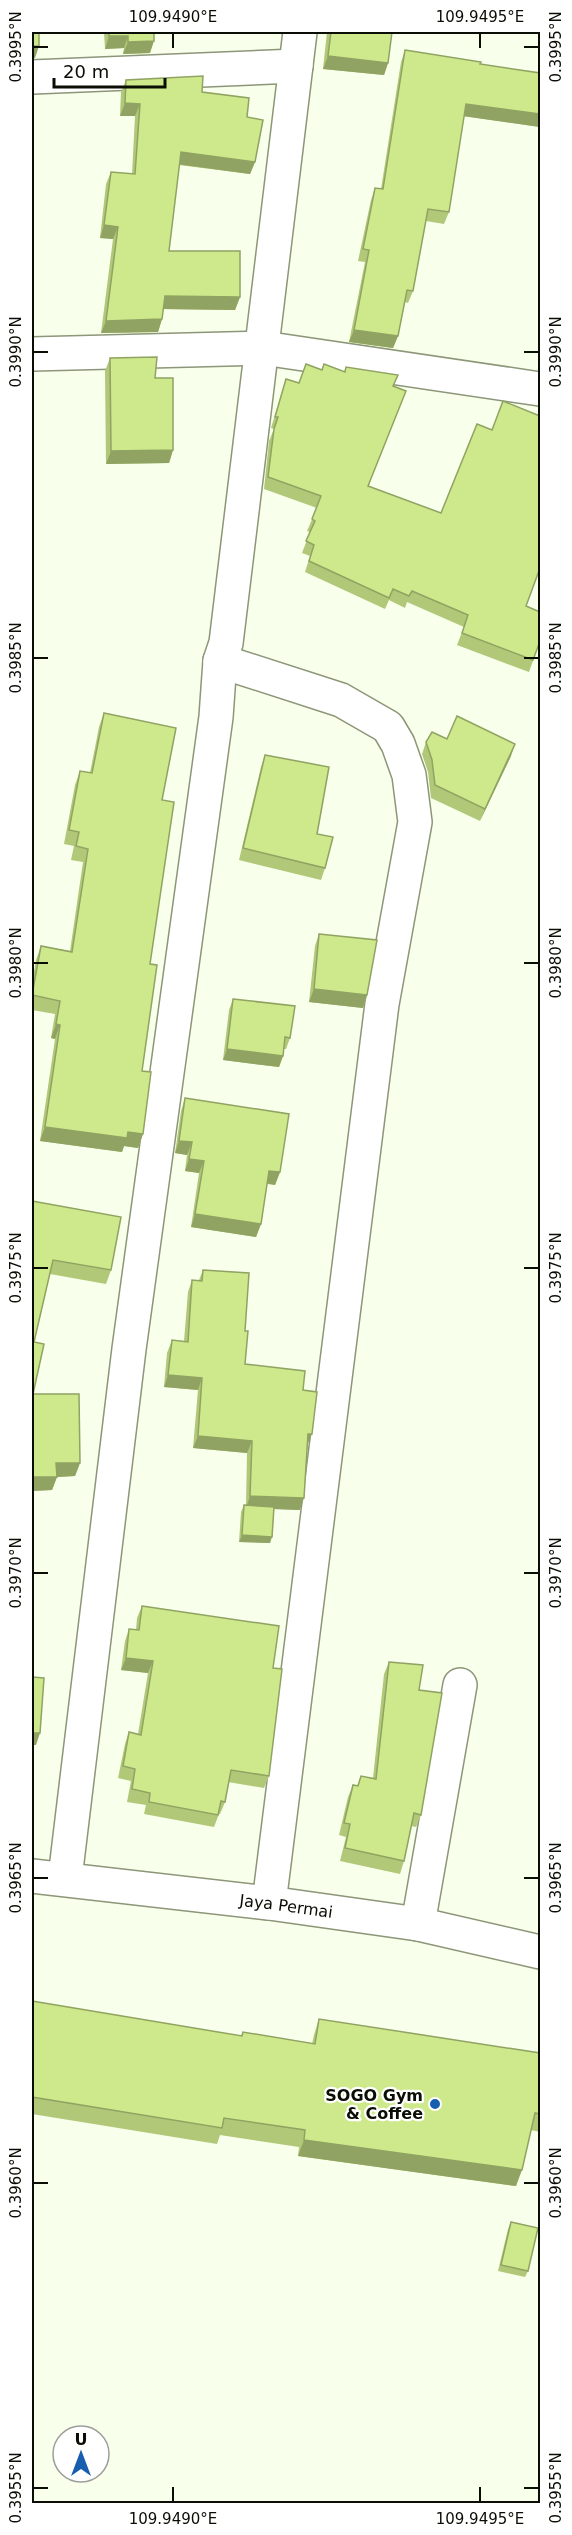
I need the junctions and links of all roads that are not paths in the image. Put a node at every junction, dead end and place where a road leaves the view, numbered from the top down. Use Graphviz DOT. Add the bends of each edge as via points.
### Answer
graph roads {
  1 [pos="300,32"];
  2 [pos="296,66"];
  3 [pos="32,77"];
  4 [pos="263,348"];
  5 [pos="32,354"];
  6 [pos="540,388"];
  7 [pos="223,652"];
  8 [pos="460,1685"];
  9 [pos="32,1876"];
  10 [pos="65,1878"];
  11 [pos="269,1903"];
  12 [pos="418,1924"];
  13 [pos="540,1952"];
  1 -- 2 [label="street"];
  2 -- 3 [label="street"];
  2 -- 4 [label="street"];
  4 -- 5 [label="street"];
  4 -- 6 [label="street"];
  4 -- 7 [label="street"];
  7 -- 10 [label="street" via="129,1349"];
  7 -- 11 [label="street" via="341,700 388,727 409,775 415,822 382,1004"];
  8 -- 12 [label="street"];
  9 -- 10 [label="street, Jaya Permai"];
  10 -- 11 [label="street, Jaya Permai"];
  11 -- 12 [label="street, Jaya Permai"];
  12 -- 13 [label="street, Jaya Permai"];
}
